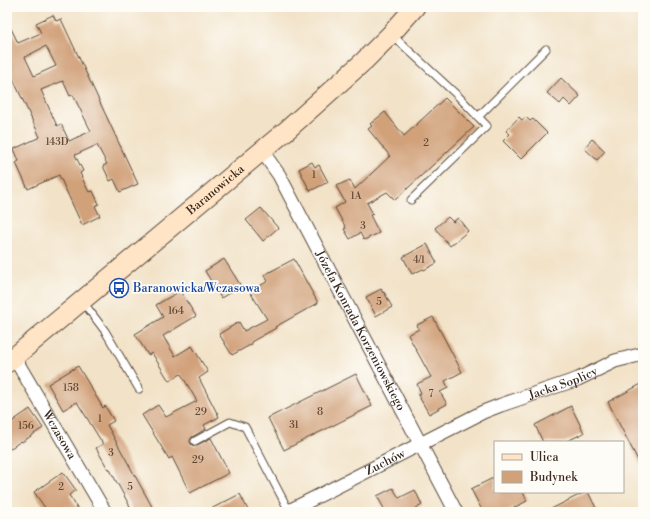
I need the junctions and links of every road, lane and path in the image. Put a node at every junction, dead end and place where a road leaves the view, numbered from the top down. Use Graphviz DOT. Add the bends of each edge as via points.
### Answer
graph roads {
  1 [pos="415,7"];
  2 [pos="391,34"];
  3 [pos="546,49"];
  4 [pos="478,117"];
  5 [pos="262,151"];
  6 [pos="411,200"];
  7 [pos="82,300"];
  8 [pos="643,354"];
  9 [pos="10,360"];
  10 [pos="139,389"];
  11 [pos="483,412"];
  12 [pos="195,441"];
  13 [pos="420,444"];
  14 [pos="292,511"];
  15 [pos="105,512"];
  16 [pos="456,512"];
  1 -- 2 [label="street, Baranowicka"];
  2 -- 4 [label="lane"];
  2 -- 5 [label="street, Baranowicka"];
  3 -- 4 [label="lane"];
  4 -- 6 [label="lane" via="487,126"];
  5 -- 7 [label="street, Baranowicka"];
  5 -- 13 [label="street, Józefa Konrada Korzeniowskiego" via="279,175"];
  7 -- 9 [label="street, Baranowicka"];
  7 -- 10 [label="lane" via="105,331"];
  8 -- 11 [label="street, Jacka Soplicy" via="615,360 578,379"];
  9 -- 15 [label="street, Wczasowa"];
  11 -- 13 [label="street, Zuchów"];
  12 -- 14 [label="lane" via="230,422 245,427"];
  13 -- 14 [label="street, Zuchów"];
  13 -- 16 [label="street, Józefa Konrada Korzeniowskiego"];
}
